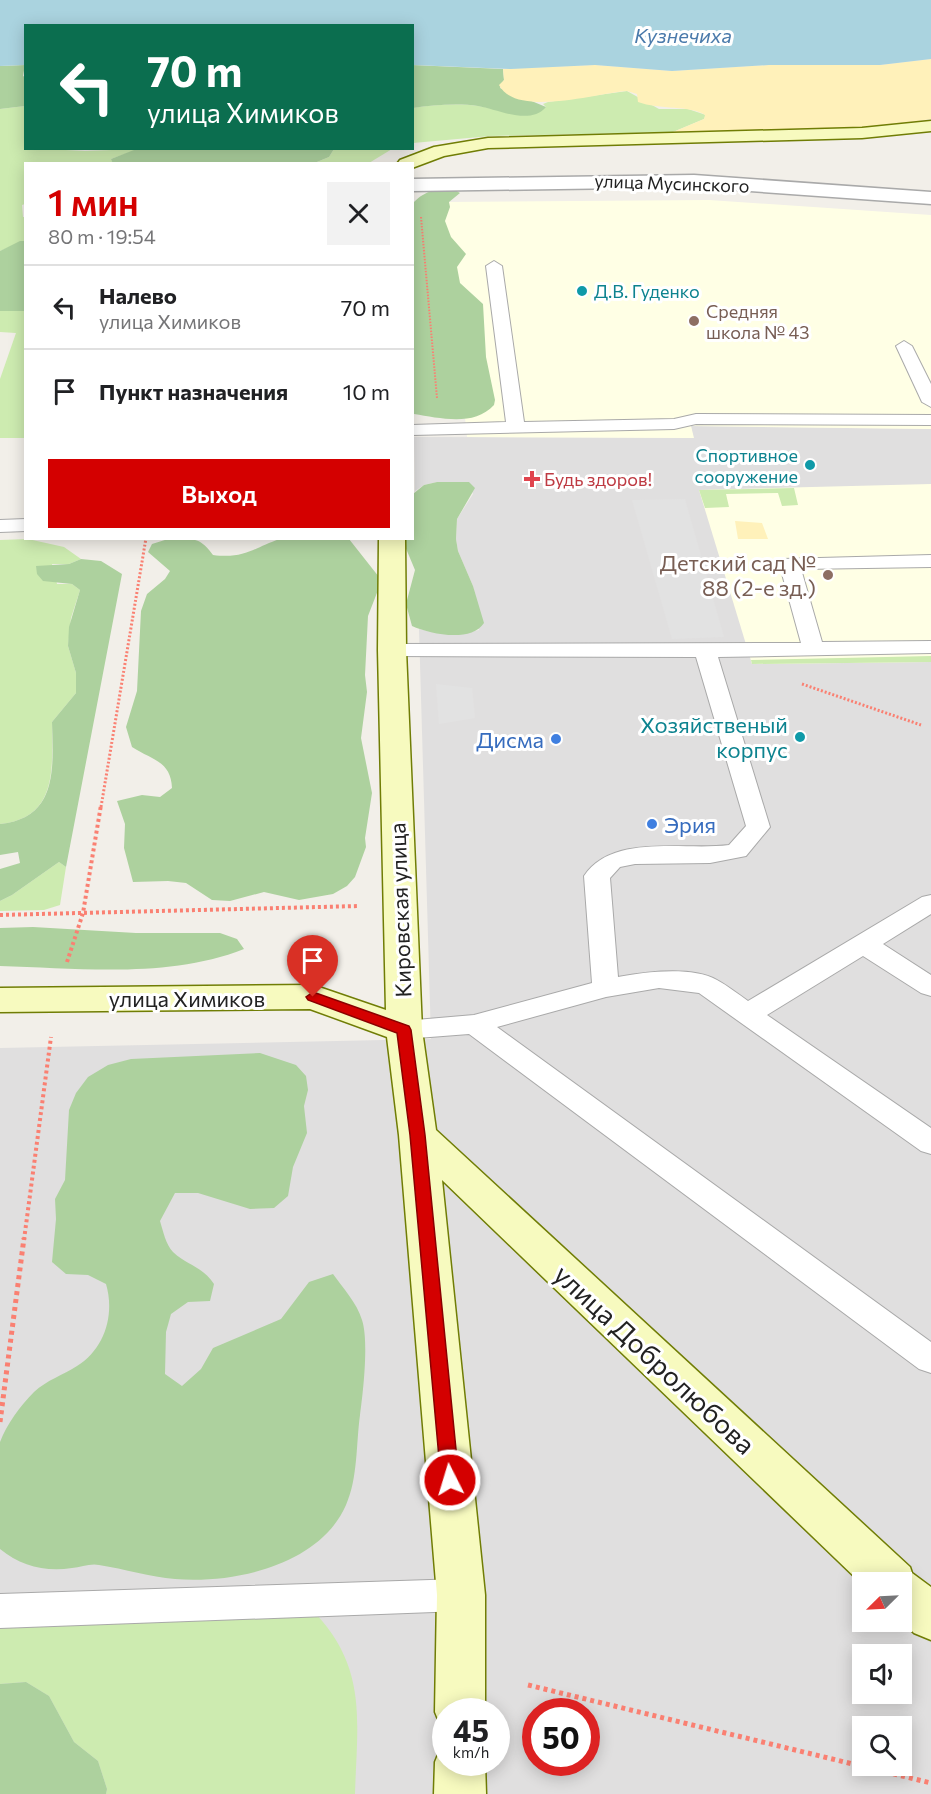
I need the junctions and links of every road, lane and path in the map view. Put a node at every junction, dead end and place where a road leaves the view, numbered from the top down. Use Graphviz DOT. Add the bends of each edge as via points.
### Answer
graph roads {
  1 [pos="931,126"];
  2 [pos="411,162"];
  3 [pos="414,185"];
  4 [pos="931,198"];
  5 [pos="421,215"];
  6 [pos="494,266"];
  7 [pos="904,346"];
  8 [pos="931,402"];
  9 [pos="931,420"];
  10 [pos="516,427"];
  11 [pos="440,429"];
  12 [pos="414,430"];
  13 [pos="24,525"];
  14 [pos="0,526"];
  15 [pos="146,540"];
  16 [pos="392,540"];
  17 [pos="931,561"];
  18 [pos="931,647"];
  19 [pos="813,648"];
  20 [pos="392,650"];
  21 [pos="705,651"];
  22 [pos="794,682"];
  23 [pos="921,724"];
  24 [pos="931,903"];
  25 [pos="399,905"];
  26 [pos="82,913"];
  27 [pos="0,915"];
  28 [pos="864,944"];
  29 [pos="931,987"];
  30 [pos="606,988"];
  31 [pos="56,999"];
  32 [pos="0,1000"];
  33 [pos="748,1014"];
  34 [pos="474,1024"];
  35 [pos="404,1030"];
  36 [pos="418,1135"];
  37 [pos="931,1143"];
  38 [pos="931,1360"];
  39 [pos="0,1422"];
  40 [pos="882,1572"];
  41 [pos="461,1595"];
  42 [pos="912,1600"];
  43 [pos="0,1611"];
  44 [pos="931,1618"];
  45 [pos="528,1685"];
  46 [pos="460,1698"];
  47 [pos="460,1776"];
  48 [pos="931,1783"];
  49 [pos="460,1794"];
  1 -- 2 [label="street" via="862,133 496,142 440,151"];
  3 -- 4 [label="street, улица Мусинского" via="694,181"];
  5 -- 11 [label="path"];
  6 -- 10 [label="lane"];
  7 -- 8 [label="lane"];
  9 -- 10 [label="lane" via="696,418 674,424"];
  10 -- 11 [label="lane"];
  11 -- 12 [label="lane"];
  13 -- 14 [label="lane"];
  15 -- 26 [label="path"];
  16 -- 20 [label="street, Кировская улица"];
  17 -- 19 [label="lane" via="789,563"];
  18 -- 19 [label="lane"];
  19 -- 21 [label="lane"];
  20 -- 21 [label="lane"];
  20 -- 25 [label="street, Кировская улица"];
  21 -- 30 [label="lane" via="758,827 737,851 635,856 611,862 597,876"];
  22 -- 23 [label="path"];
  24 -- 28 [label="lane"];
  25 -- 26 [label="path"];
  25 -- 35 [label="street, Кировская улица"];
  26 -- 27 [label="path"];
  26 -- 31 [label="path"];
  28 -- 29 [label="lane"];
  28 -- 33 [label="lane"];
  30 -- 33 [label="lane" via="659,979 706,985"];
  30 -- 34 [label="lane"];
  31 -- 32 [label="street, улица Химиков"];
  31 -- 35 [label="street, улица Химиков" via="313,997"];
  31 -- 39 [label="path"];
  33 -- 37 [label="lane"];
  34 -- 35 [label="lane"];
  34 -- 38 [label="lane"];
  35 -- 36 [label="street, Кировская улица"];
  36 -- 40 [label="street, улица Добролюбова"];
  36 -- 41 [label="street, Кировская улица"];
  41 -- 43 [label="lane"];
  41 -- 46 [label="street, Кировская улица"];
  42 -- 44 [label="street"];
  45 -- 48 [label="path"];
  47 -- 49 [label="street"];
}
